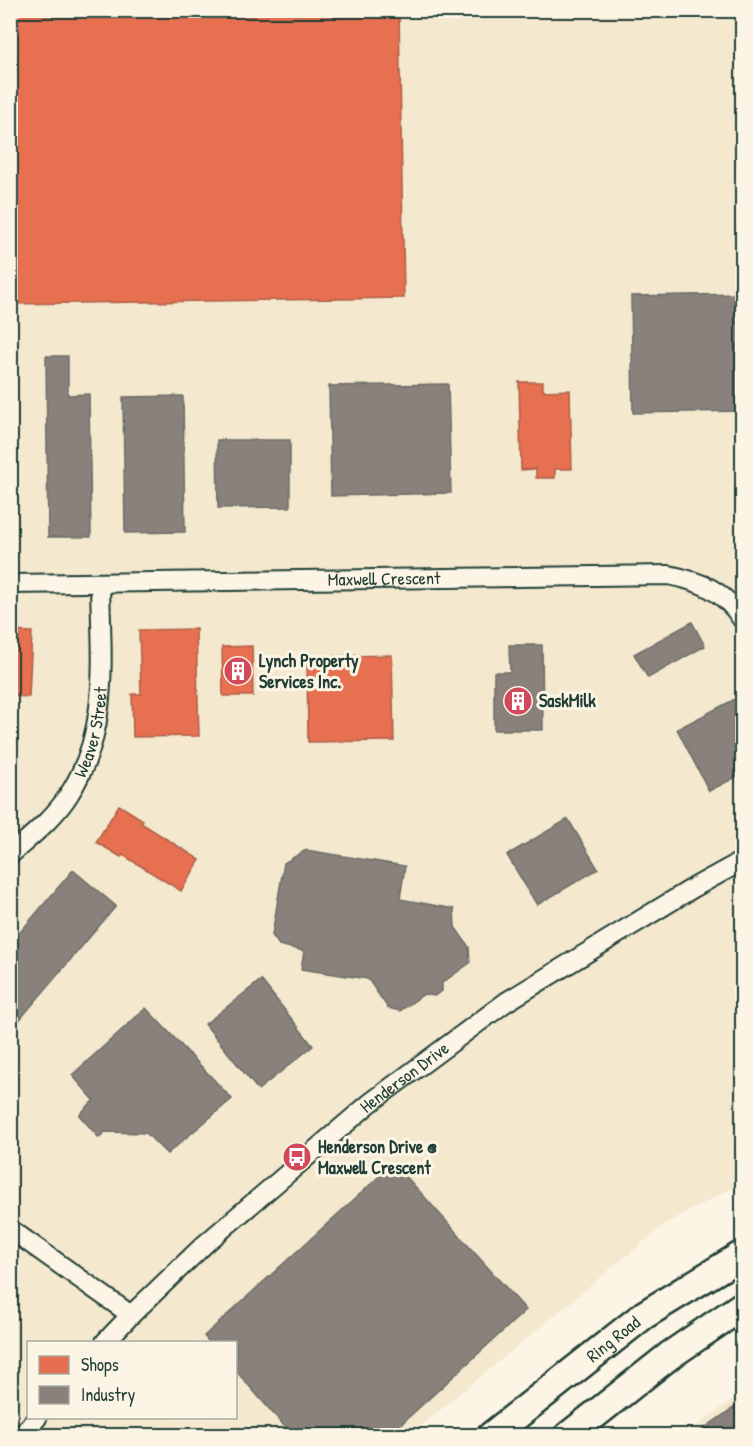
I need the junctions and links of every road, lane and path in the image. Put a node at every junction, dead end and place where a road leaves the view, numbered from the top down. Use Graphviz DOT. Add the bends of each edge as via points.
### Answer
graph roads {
  1 [pos="100,583"];
  2 [pos="10,584"];
  3 [pos="742,619"];
  4 [pos="10,855"];
  5 [pos="742,861"];
  6 [pos="10,1229"];
  7 [pos="742,1255"];
  8 [pos="742,1306"];
  9 [pos="131,1315"];
  10 [pos="106,1341"];
  11 [pos="36,1419"];
  12 [pos="21,1436"];
  13 [pos="491,1436"];
  14 [pos="568,1436"];
  1 -- 2 [label="street, Maxwell Crescent"];
  1 -- 3 [label="street, Maxwell Crescent" via="669,575 716,590"];
  1 -- 4 [label="street, Weaver Street" via="102,696 89,755 67,797"];
  5 -- 9 [label="street, Henderson Drive" via="506,1002 349,1119 205,1244"];
  6 -- 9 [label="street"];
  7 -- 13 [label="highway, Ring Road" via="644,1316"];
  8 -- 14 [label="highway" via="669,1356"];
  9 -- 10 [label="street, Henderson Drive"];
  11 -- 12 [label="street"];
}
